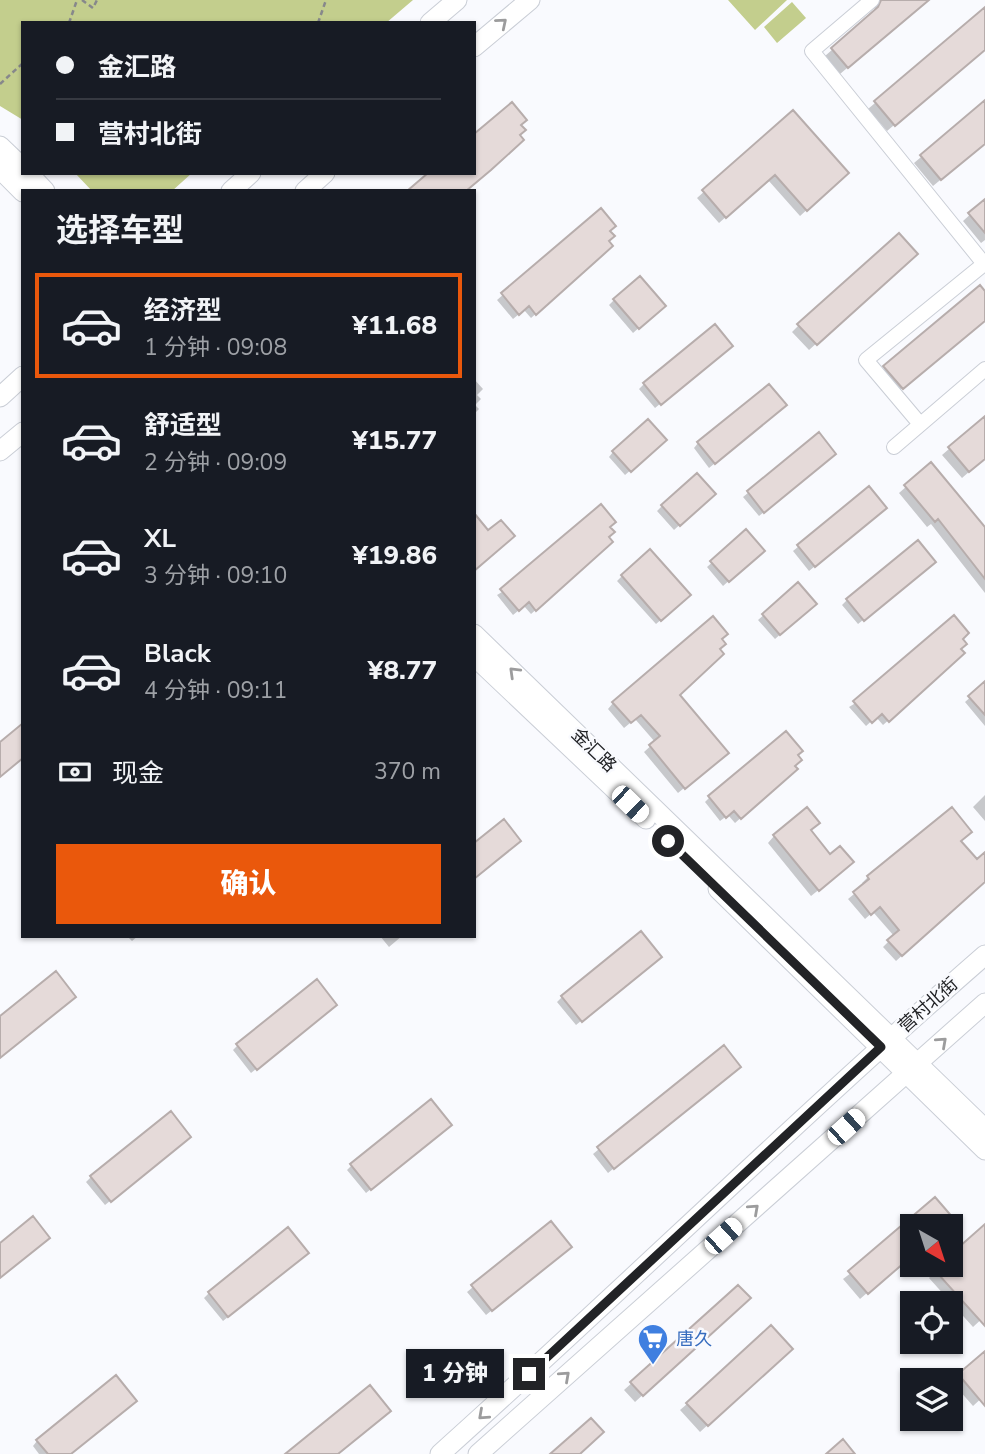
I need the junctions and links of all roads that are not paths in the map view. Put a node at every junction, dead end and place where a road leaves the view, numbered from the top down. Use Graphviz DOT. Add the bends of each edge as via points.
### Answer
graph roads {
  1 [pos="457,0"];
  2 [pos="530,0"];
  3 [pos="872,0"];
  4 [pos="432,21"];
  5 [pos="476,45"];
  6 [pos="0,146"];
  7 [pos="21,167"];
  8 [pos="0,169"];
  9 [pos="30,175"];
  10 [pos="249,175"];
  11 [pos="323,175"];
  12 [pos="44,189"];
  13 [pos="232,189"];
  14 [pos="307,189"];
  15 [pos="21,190"];
  16 [pos="985,264"];
  17 [pos="985,369"];
  18 [pos="21,378"];
  19 [pos="0,397"];
  20 [pos="920,424"];
  21 [pos="21,434"];
  22 [pos="894,447"];
  23 [pos="0,451"];
  24 [pos="476,636"];
  25 [pos="476,658"];
  26 [pos="985,955"];
  27 [pos="985,1003"];
  28 [pos="887,1042"];
  29 [pos="913,1068"];
  30 [pos="985,1129"];
  31 [pos="985,1150"];
  32 [pos="440,1454"];
  33 [pos="478,1454"];
  1 -- 4 [label="street"];
  5 -- 2 [label="street, one-way"];
  3 -- 16 [label="street" via="812,51"];
  6 -- 7 [label="street"];
  8 -- 15 [label="street"];
  9 -- 12 [label="street"];
  10 -- 13 [label="street"];
  11 -- 14 [label="street"];
  16 -- 20 [label="street" via="866,360"];
  17 -- 20 [label="street"];
  18 -- 19 [label="street"];
  20 -- 22 [label="street"];
  21 -- 23 [label="street"];
  28 -- 24 [label="street, 金汇路, one-way"];
  25 -- 28 [label="street, 金汇路"];
  26 -- 28 [label="street, 营村北街"];
  29 -- 27 [label="street, 营村北街, one-way"];
  28 -- 29 [label="street, 金汇路"];
  28 -- 32 [label="street, 营村北街, one-way"];
  29 -- 30 [label="street, 金汇路"];
  29 -- 31 [label="street, 金汇路"];
  33 -- 29 [label="street, 营村北街, one-way"];
}
